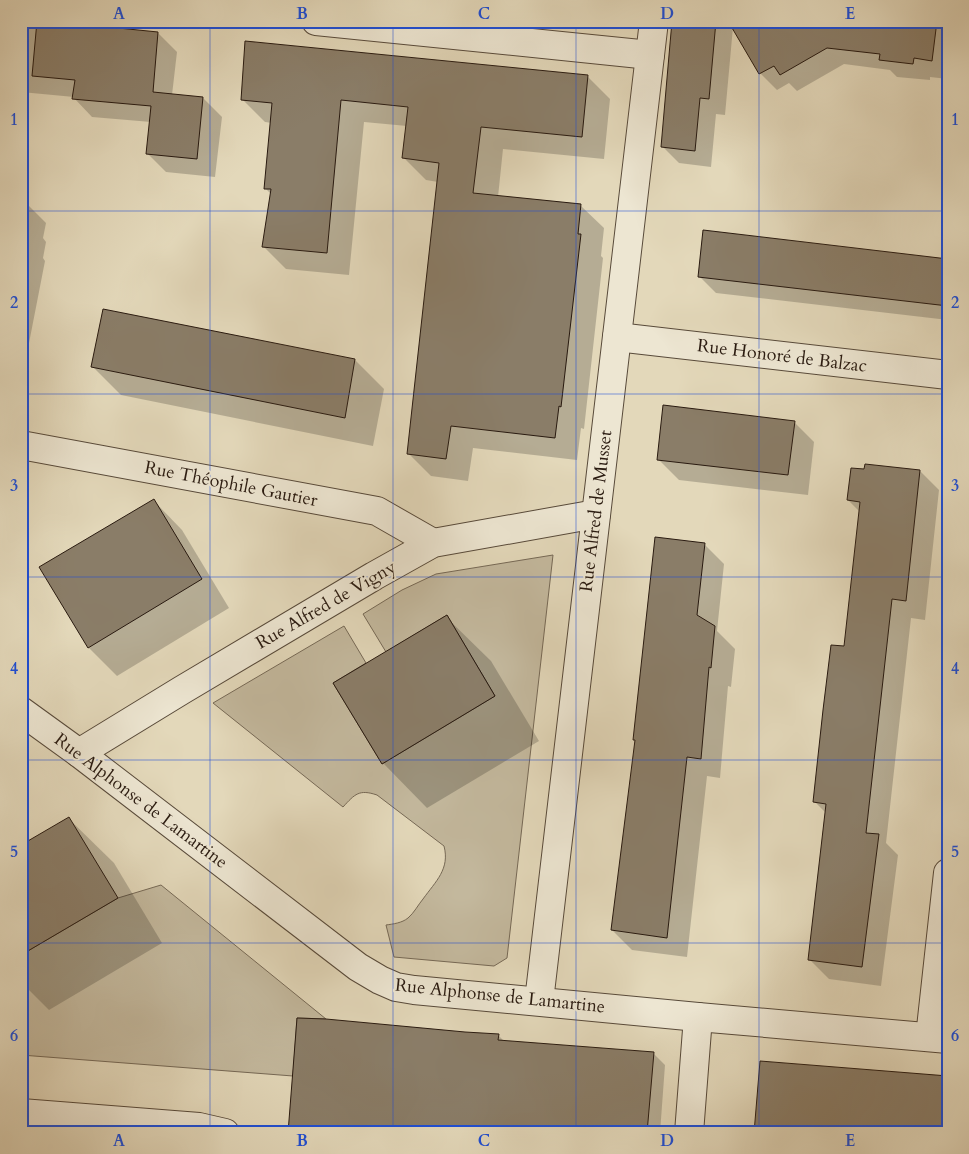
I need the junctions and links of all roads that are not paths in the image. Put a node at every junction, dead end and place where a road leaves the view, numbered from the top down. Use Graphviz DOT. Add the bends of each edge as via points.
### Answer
graph roads {
  1 [pos="316,21"];
  2 [pos="654,21"];
  3 [pos="650,54"];
  4 [pos="617,337"];
  5 [pos="948,375"];
  6 [pos="21,445"];
  7 [pos="596,514"];
  8 [pos="433,542"];
  9 [pos="21,711"];
  10 [pos="79,754"];
  11 [pos="948,873"];
  12 [pos="539,1001"];
  13 [pos="698,1017"];
  14 [pos="939,1038"];
  15 [pos="21,1112"];
  16 [pos="225,1133"];
  17 [pos="689,1133"];
  1 -- 3 [label="street"];
  2 -- 3 [label="street, Rue Alfred de Musset"];
  3 -- 4 [label="street, Rue Alfred de Musset"];
  4 -- 5 [label="street, Rue Honoré de Balzac"];
  4 -- 7 [label="street, Rue Alfred de Musset"];
  6 -- 8 [label="street, Rue Théophile Gautier" via="377,511"];
  7 -- 8 [label="street, Rue Alfred de Vigny"];
  7 -- 12 [label="street, Rue Alfred de Musset"];
  8 -- 10 [label="street, Rue Alfred de Vigny"];
  9 -- 10 [label="street, Rue Alphonse de Lamartine"];
  10 -- 12 [label="street, Rue Alphonse de Lamartine" via="358,967 380,980 414,990"];
  11 -- 14 [label="street"];
  12 -- 13 [label="street, Rue Alphonse de Lamartine"];
  13 -- 14 [label="street, Rue Alphonse de Lamartine"];
  13 -- 17 [label="street"];
  15 -- 16 [label="street" via="199,1127"];
}
